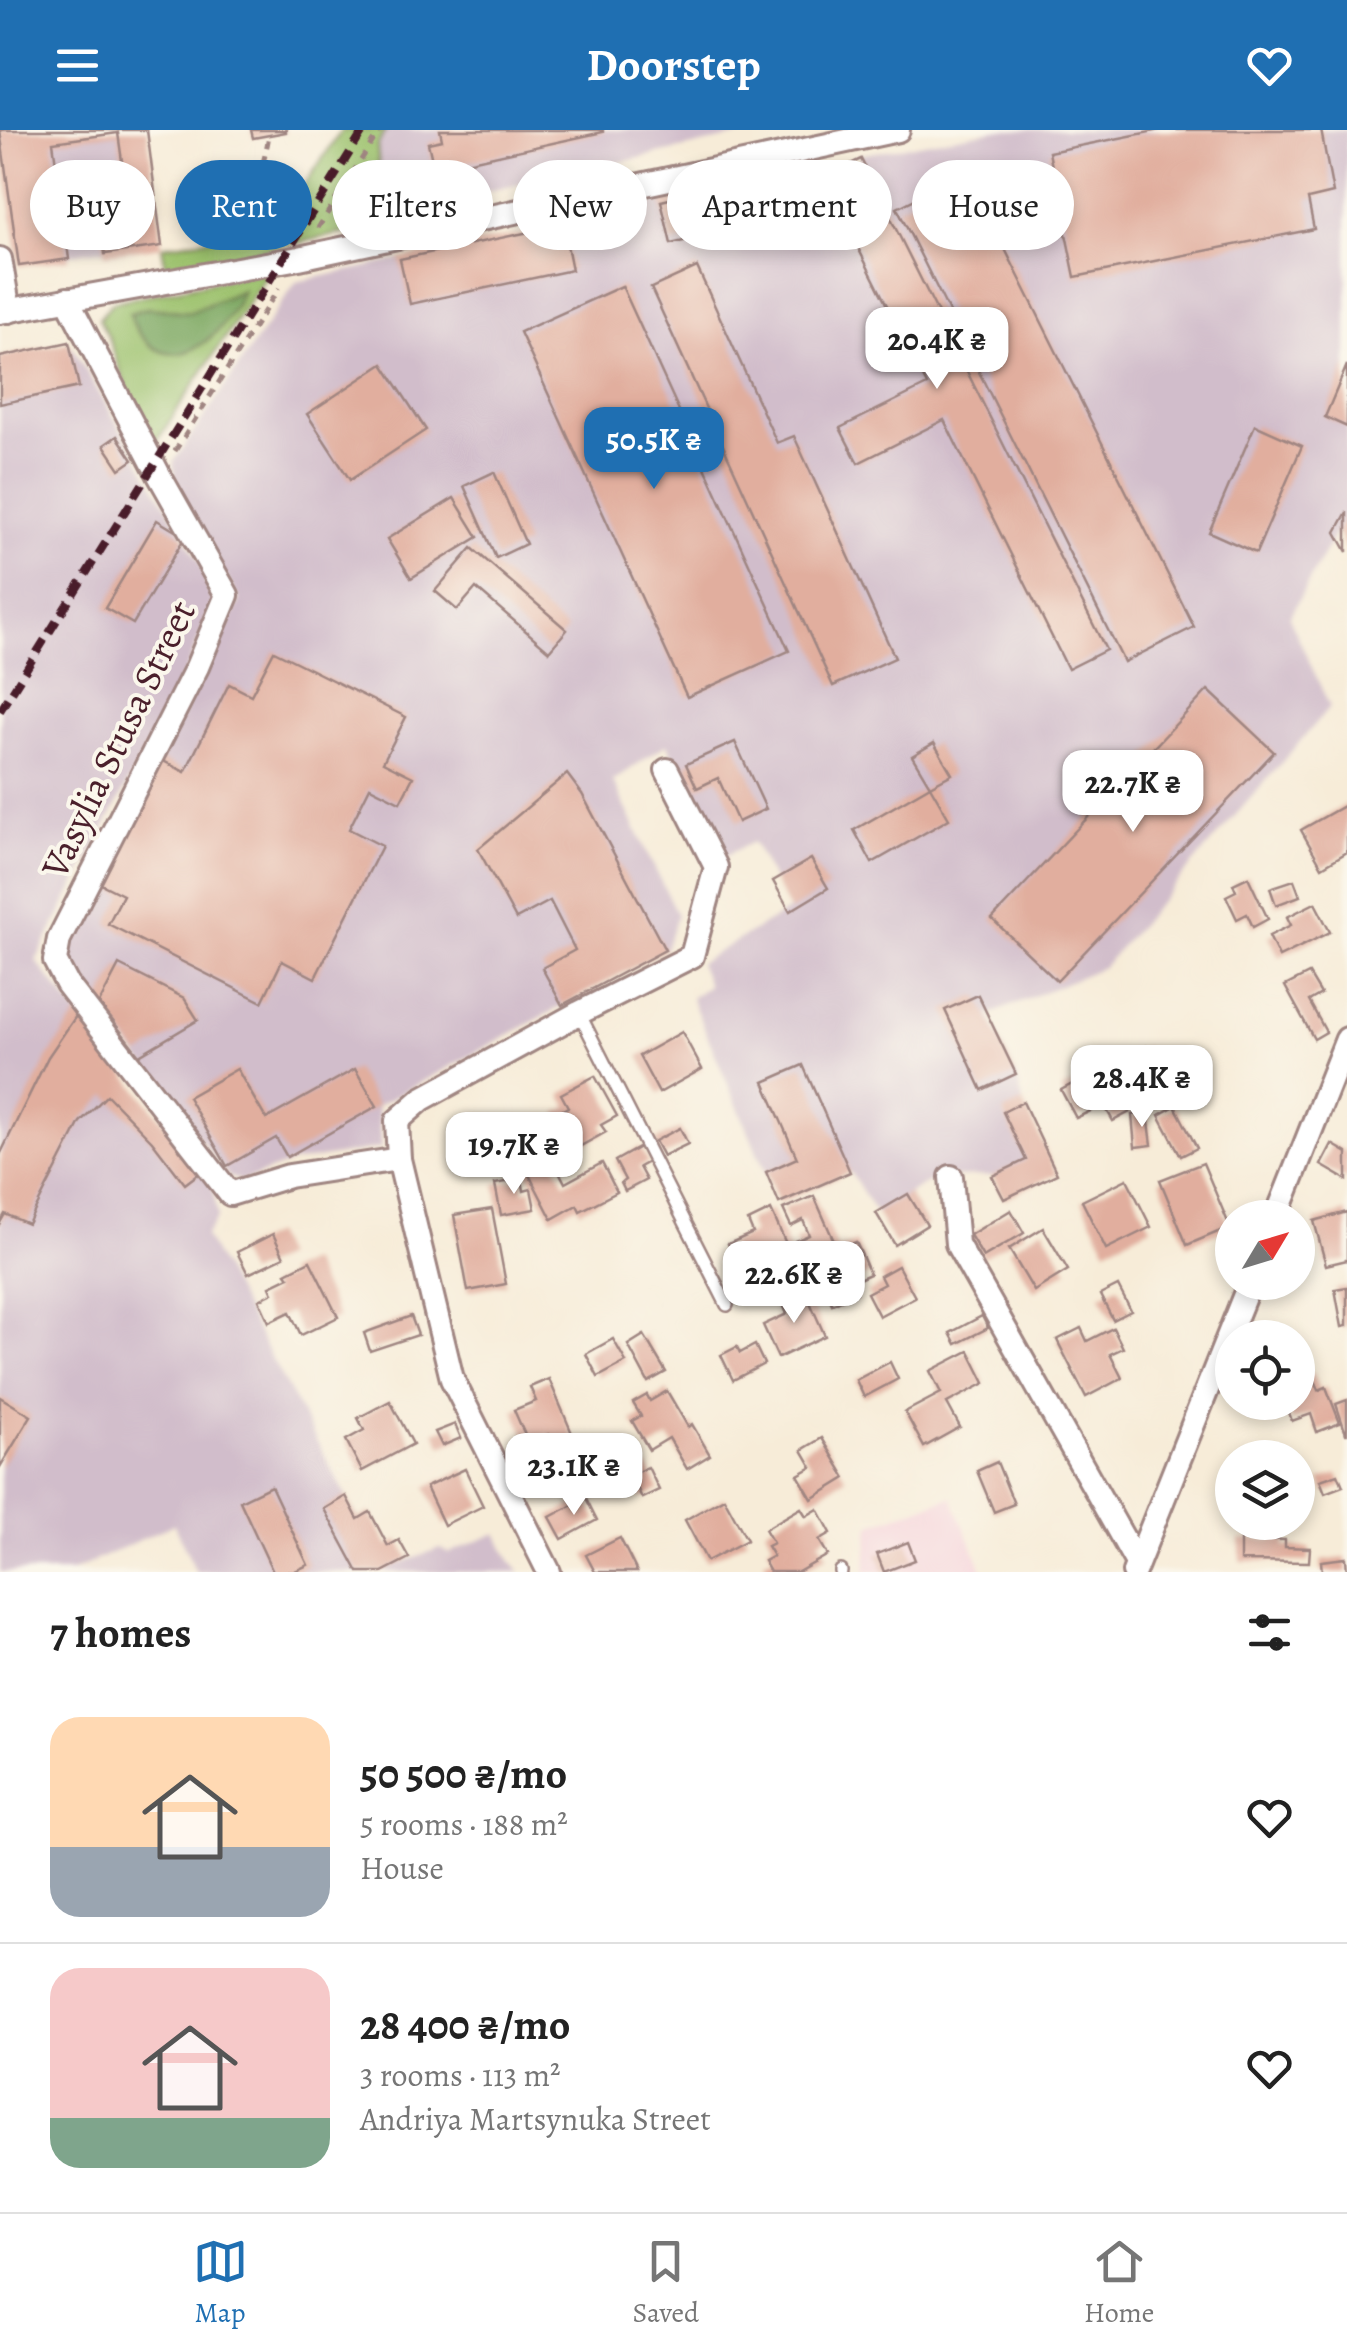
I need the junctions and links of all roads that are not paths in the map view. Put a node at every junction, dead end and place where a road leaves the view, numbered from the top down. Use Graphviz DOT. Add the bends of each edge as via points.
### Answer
graph roads {
  1 [pos="898,130"];
  2 [pos="0,259"];
  3 [pos="67,299"];
  4 [pos="4,312"];
  5 [pos="667,770"];
  6 [pos="579,1014"];
  7 [pos="1347,1039"];
  8 [pos="399,1158"];
  9 [pos="951,1176"];
  10 [pos="1283,1200"];
  11 [pos="1243,1300"];
  12 [pos="727,1306"];
  13 [pos="1135,1568"];
  14 [pos="550,1572"];
  1 -- 3 [label="street" via="299,258"];
  2 -- 4 [label="street"];
  3 -- 4 [label="street"];
  3 -- 8 [label="street, Vasylia Stusa Street" via="227,596 58,939 55,961 230,1194 289,1176"];
  5 -- 6 [label="street" via="716,867 692,956"];
  6 -- 8 [label="street" via="422,1099 397,1122"];
  6 -- 12 [label="lane"];
  7 -- 10 [label="street"];
  8 -- 14 [label="street" via="452,1378"];
  9 -- 13 [label="street" via="957,1244"];
  11 -- 13 [label="street"];
}
